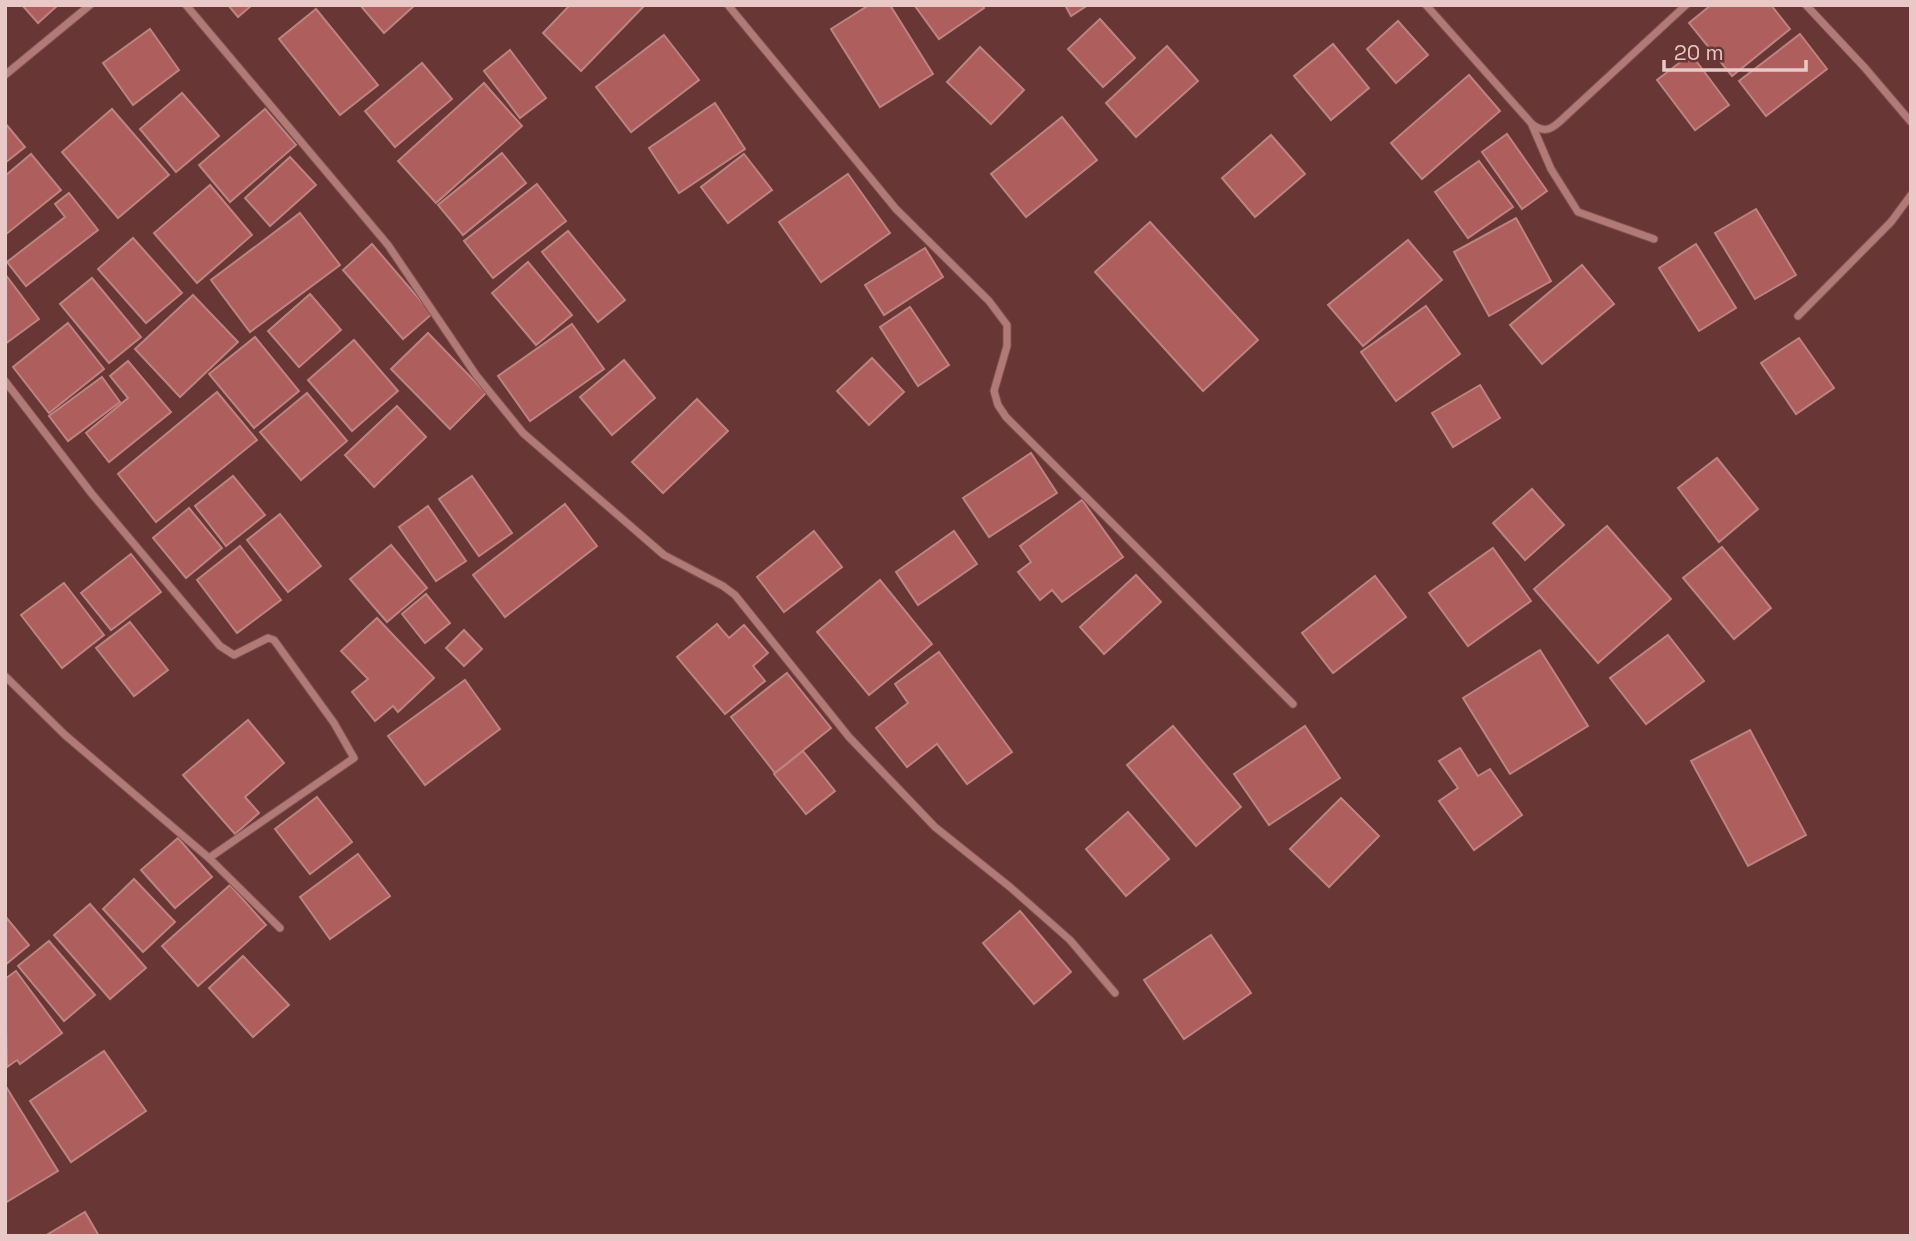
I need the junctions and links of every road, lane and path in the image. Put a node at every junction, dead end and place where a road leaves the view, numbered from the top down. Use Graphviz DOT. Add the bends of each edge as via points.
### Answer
graph roads {
  1 [pos="90,5"];
  2 [pos="186,5"];
  3 [pos="728,5"];
  4 [pos="1426,5"];
  5 [pos="1686,5"];
  6 [pos="1805,5"];
  7 [pos="5,75"];
  8 [pos="1911,122"];
  9 [pos="1532,124"];
  10 [pos="1911,195"];
  11 [pos="1654,239"];
  12 [pos="1798,316"];
  13 [pos="5,381"];
  14 [pos="5,676"];
  15 [pos="1293,704"];
  16 [pos="209,858"];
  17 [pos="280,928"];
  18 [pos="1115,993"];
  1 -- 7 [label="street"];
  2 -- 18 [label="street" via="388,245 476,375 523,433 664,555 735,596 849,737 935,827 1070,940"];
  3 -- 15 [label="street" via="896,209 989,301 1007,325 1007,346 994,391 1006,417"];
  4 -- 9 [label="street"];
  5 -- 9 [label="street" via="1549,130"];
  6 -- 8 [label="street"];
  9 -- 11 [label="street" via="1551,169 1578,212"];
  10 -- 12 [label="street" via="1891,222"];
  13 -- 16 [label="street" via="92,494 220,646 234,655 268,638 274,640 354,758"];
  14 -- 16 [label="street" via="65,735"];
  16 -- 17 [label="street"];
}
